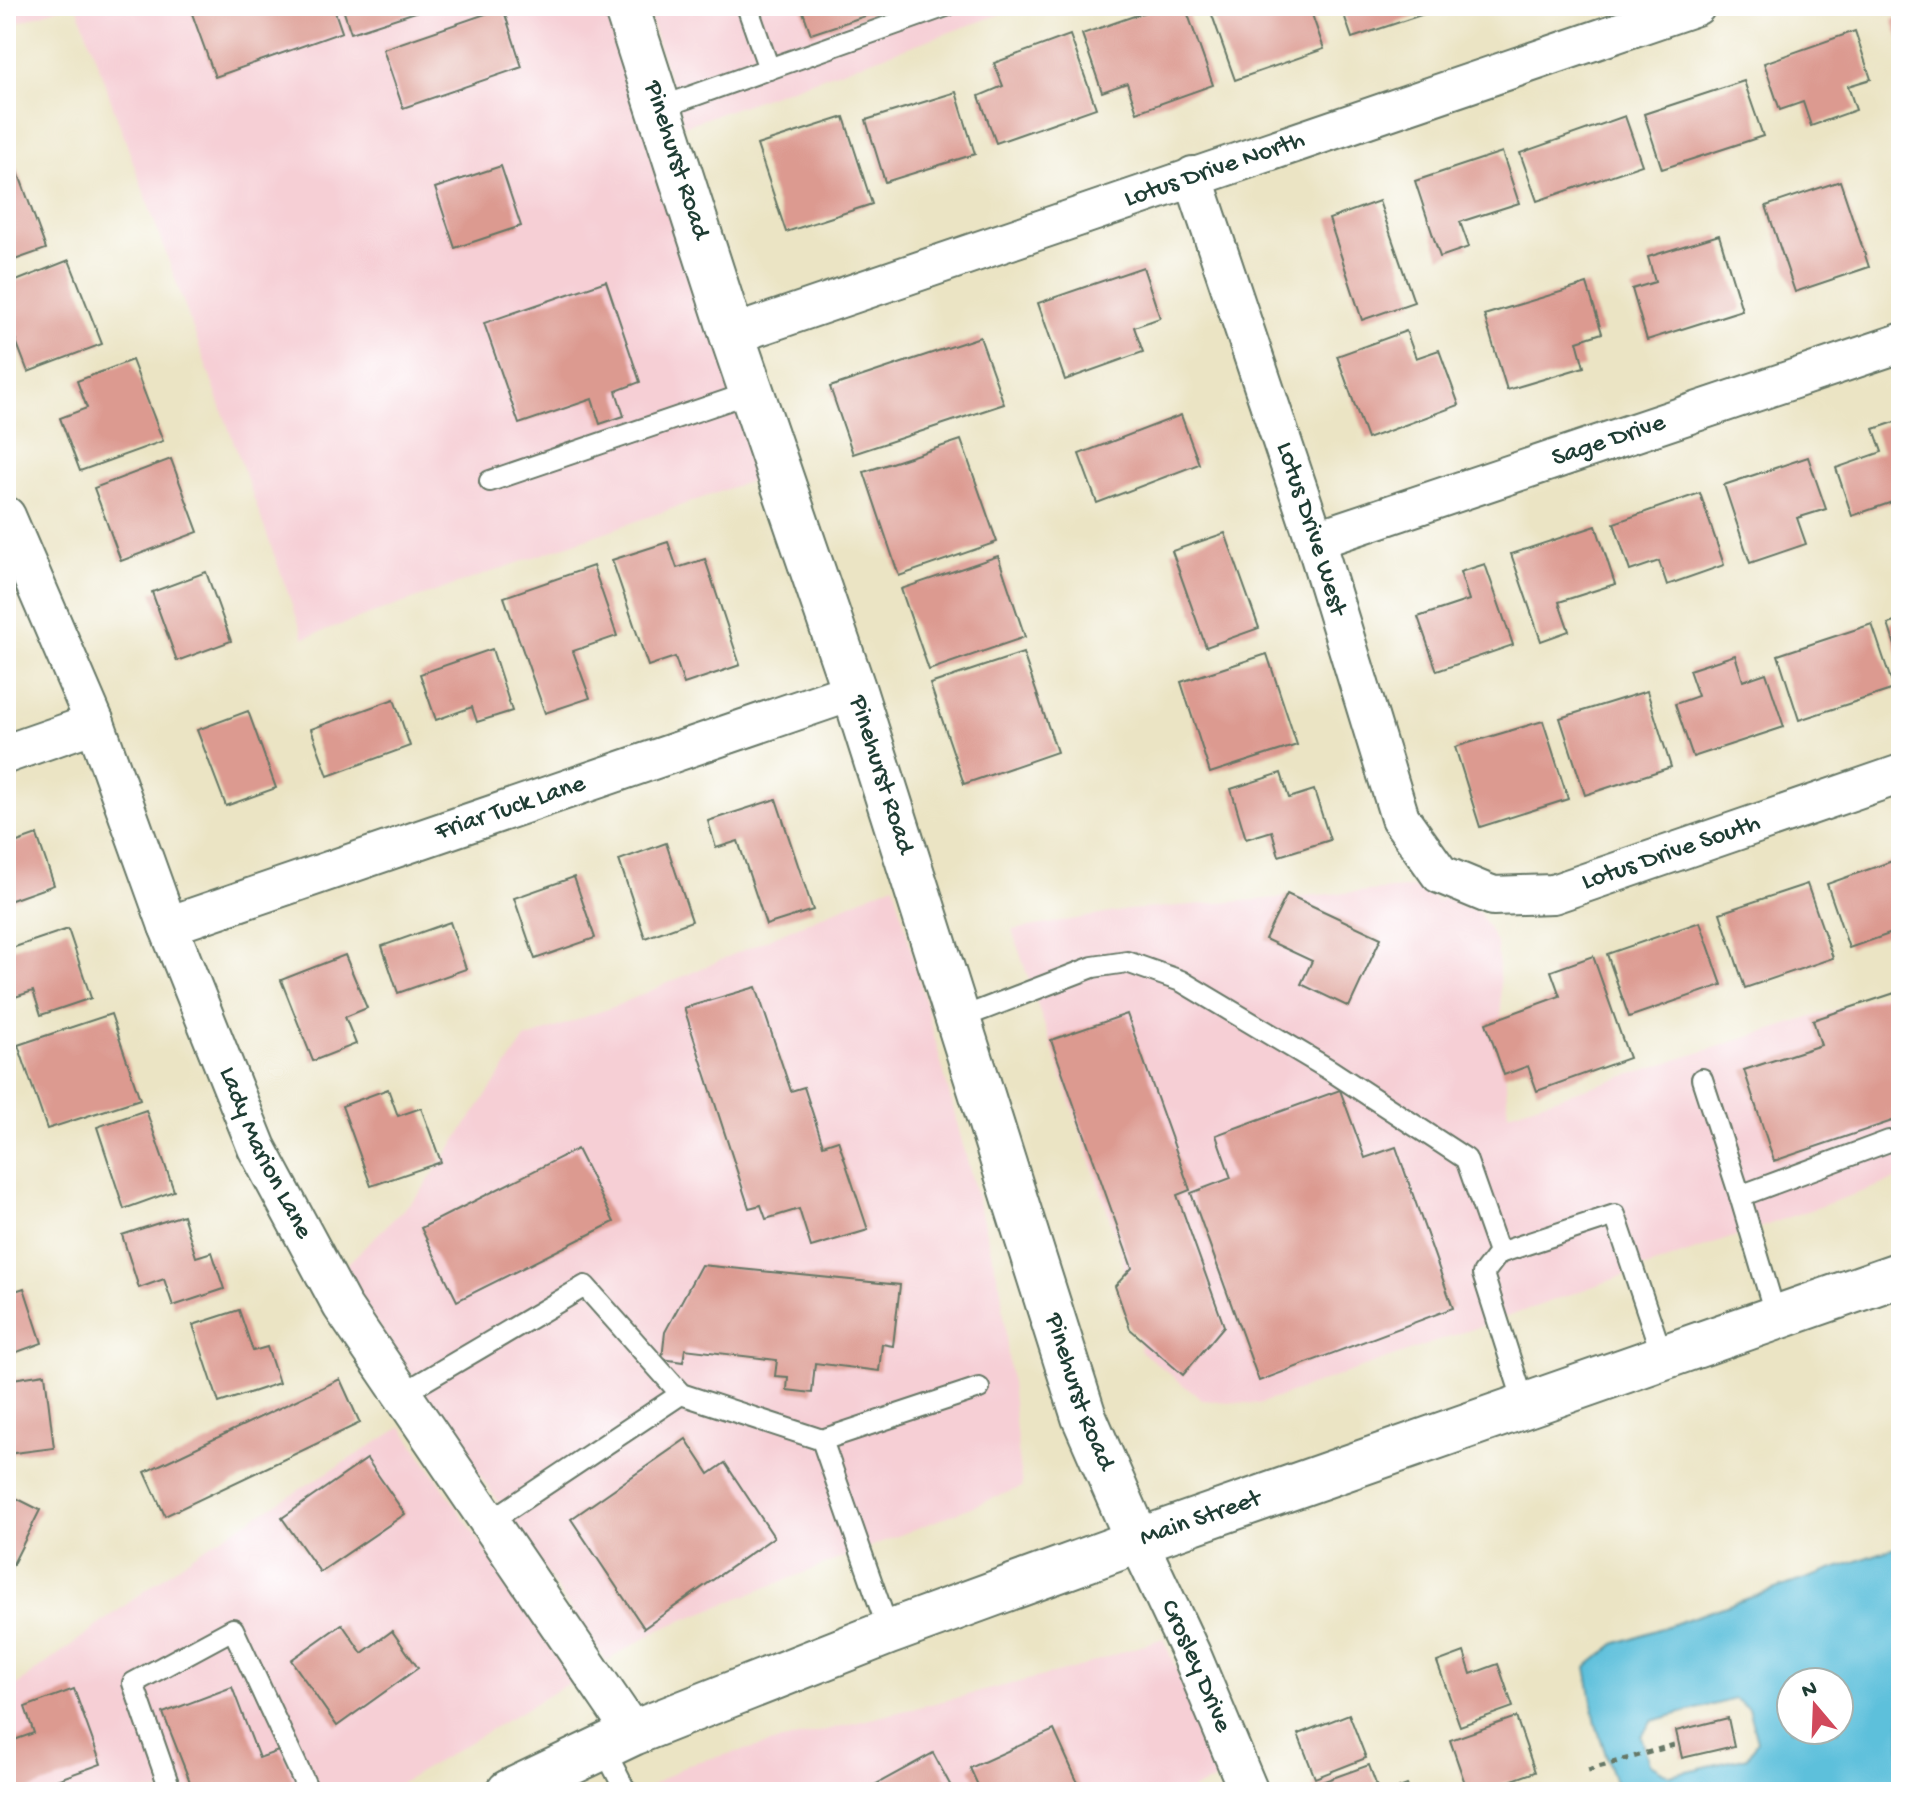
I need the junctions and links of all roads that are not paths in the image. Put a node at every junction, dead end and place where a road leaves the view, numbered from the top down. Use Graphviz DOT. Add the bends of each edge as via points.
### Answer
graph roads {
  1 [pos="626,6"];
  2 [pos="747,6"];
  3 [pos="946,6"];
  4 [pos="1696,6"];
  5 [pos="769,69"];
  6 [pos="659,108"];
  7 [pos="1193,176"];
  8 [pos="732,335"];
  9 [pos="1901,343"];
  10 [pos="752,392"];
  11 [pos="490,481"];
  12 [pos="6,516"];
  13 [pos="1315,540"];
  14 [pos="854,691"];
  15 [pos="95,723"];
  16 [pos="6,754"];
  17 [pos="1901,774"];
  18 [pos="1440,874"];
  19 [pos="168,926"];
  20 [pos="958,1019"];
  21 [pos="1702,1079"];
  22 [pos="1901,1142"];
  23 [pos="1740,1196"];
  24 [pos="1499,1253"];
  25 [pos="1901,1274"];
  26 [pos="1776,1317"];
  27 [pos="1663,1358"];
  28 [pos="979,1388"];
  29 [pos="402,1394"];
  30 [pos="681,1394"];
  31 [pos="1525,1406"];
  32 [pos="822,1440"];
  33 [pos="489,1522"];
  34 [pos="1138,1541"];
  35 [pos="889,1632"];
  36 [pos="618,1740"];
  37 [pos="171,1792"];
  38 [pos="309,1792"];
  39 [pos="509,1792"];
  40 [pos="626,1792"];
  41 [pos="1249,1792"];
  1 -- 6 [label="street, Pinehurst Road"];
  2 -- 5 [label="lane"];
  3 -- 5 [label="lane"];
  4 -- 7 [label="street, Lotus Drive North"];
  5 -- 6 [label="lane"];
  6 -- 8 [label="street, Pinehurst Road"];
  7 -- 8 [label="street, Lotus Drive North"];
  7 -- 13 [label="street, Lotus Drive West"];
  8 -- 10 [label="street, Pinehurst Road"];
  9 -- 13 [label="street, Sage Drive"];
  10 -- 11 [label="lane"];
  10 -- 14 [label="street, Pinehurst Road"];
  12 -- 15 [label="street, Lady Marion Lane"];
  13 -- 18 [label="street, Lotus Drive West" via="1400,818"];
  14 -- 19 [label="street, Friar Tuck Lane"];
  14 -- 20 [label="street, Pinehurst Road"];
  15 -- 16 [label="street"];
  15 -- 19 [label="street, Lady Marion Lane"];
  17 -- 18 [label="street, Lotus Drive South" via="1553,894 1493,896"];
  19 -- 29 [label="street, Lady Marion Lane" via="257,1148 342,1306"];
  20 -- 24 [label="lane" via="1093,967 1127,962 1181,981 1466,1159"];
  20 -- 34 [label="street, Pinehurst Road" via="1084,1417"];
  21 -- 23 [label="lane"];
  22 -- 23 [label="lane" via="1889,1141"];
  23 -- 26 [label="lane"];
  24 -- 27 [label="lane" via="1615,1215"];
  24 -- 31 [label="lane" via="1483,1274"];
  25 -- 26 [label="street, Main Street"];
  26 -- 27 [label="street, Main Street"];
  27 -- 31 [label="street, Main Street"];
  28 -- 32 [label="lane"];
  29 -- 30 [label="lane" via="585,1286"];
  29 -- 33 [label="street, Lady Marion Lane"];
  30 -- 32 [label="lane"];
  30 -- 33 [label="lane"];
  31 -- 34 [label="street, Main Street"];
  32 -- 35 [label="lane"];
  33 -- 36 [label="street, Lady Marion Lane"];
  34 -- 35 [label="street, Main Street"];
  34 -- 41 [label="street, Crosley Drive"];
  35 -- 36 [label="street, Main Street"];
  36 -- 39 [label="street, Main Street"];
  36 -- 40 [label="lane"];
  37 -- 38 [label="lane" via="133,1683 233,1629"];
}
